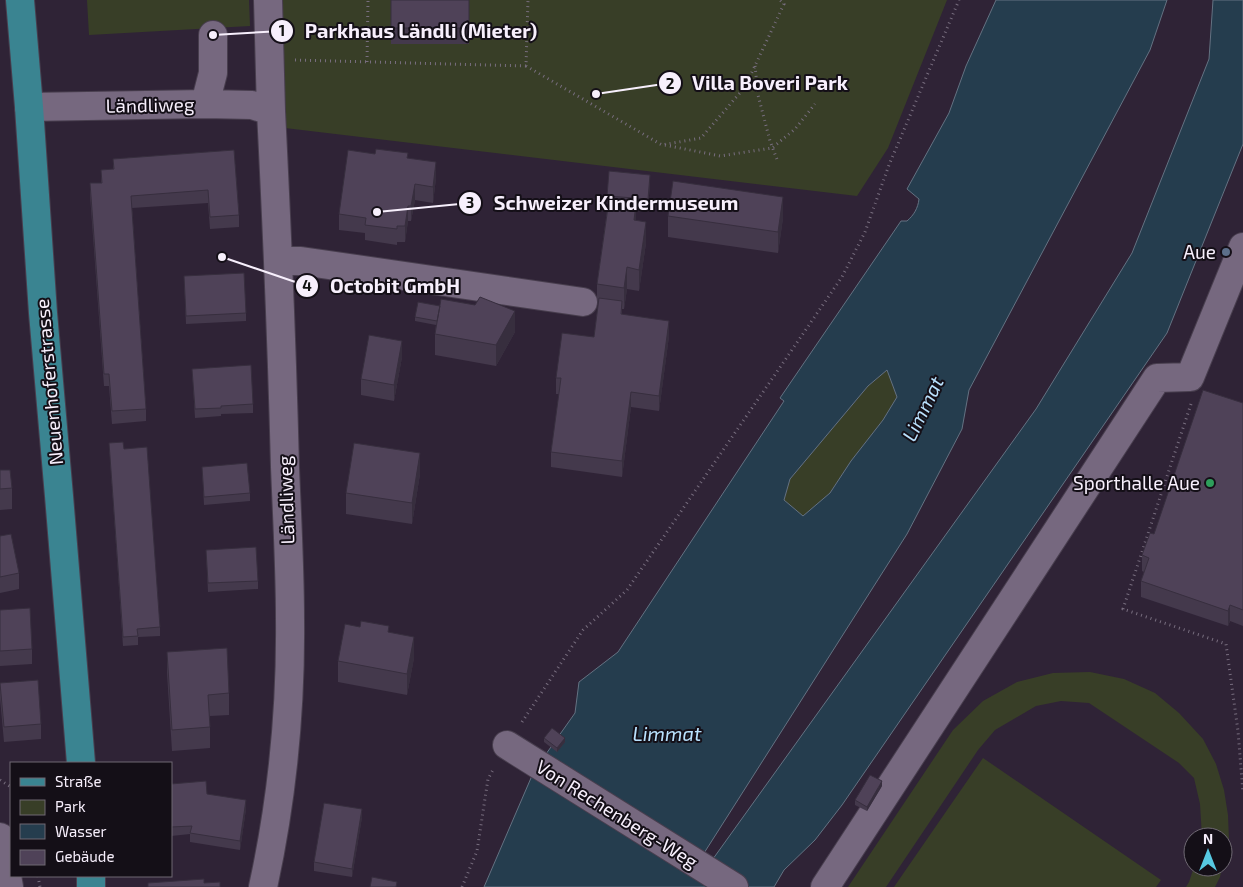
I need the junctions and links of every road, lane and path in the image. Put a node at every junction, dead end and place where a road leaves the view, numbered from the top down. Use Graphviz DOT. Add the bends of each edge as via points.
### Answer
graph roads {
  1 [pos="20,0"];
  2 [pos="268,0"];
  3 [pos="368,0"];
  4 [pos="528,0"];
  5 [pos="780,0"];
  6 [pos="960,0"];
  7 [pos="213,36"];
  8 [pos="269,60"];
  9 [pos="367,62"];
  10 [pos="526,66"];
  11 [pos="755,66"];
  12 [pos="205,104"];
  13 [pos="816,104"];
  14 [pos="29,107"];
  15 [pos="271,111"];
  16 [pos="662,145"];
  17 [pos="772,148"];
  18 [pos="778,162"];
  19 [pos="1243,247"];
  20 [pos="279,261"];
  21 [pos="583,302"];
  22 [pos="1193,398"];
  23 [pos="516,751"];
  24 [pos="81,762"];
  25 [pos="1243,793"];
  26 [pos="0,836"];
  27 [pos="9,887"];
  28 [pos="263,887"];
  29 [pos="462,887"];
  30 [pos="734,887"];
  31 [pos="825,887"];
  1 -- 14 [label="main road, Neuenhoferstrasse"];
  2 -- 8 [label="street, Ländliweg"];
  3 -- 9 [label="path"];
  4 -- 10 [label="path"];
  5 -- 11 [label="path" via="784,4"];
  6 -- 23 [label="path" via="889,165 865,232 842,277 627,590 583,630"];
  7 -- 12 [label="street" via="213,73"];
  8 -- 9 [label="path"];
  8 -- 15 [label="street, Ländliweg"];
  9 -- 10 [label="path"];
  10 -- 16 [label="path"];
  11 -- 16 [label="path" via="745,87 701,138"];
  11 -- 17 [label="path" via="758,96"];
  12 -- 14 [label="street, Ländliweg"];
  12 -- 15 [label="street, Ländliweg" via="252,105"];
  13 -- 17 [label="path" via="795,129"];
  14 -- 24 [label="main road, Neuenhoferstrasse"];
  15 -- 20 [label="street, Ländliweg"];
  16 -- 17 [label="path" via="720,156"];
  17 -- 18 [label="path"];
  19 -- 31 [label="street" via="1190,377 1157,378"];
  20 -- 21 [label="street" via="301,261"];
  20 -- 28 [label="street, Ländliweg" via="290,620 284,756"];
  22 -- 25 [label="path" via="1123,609 1226,644"];
  23 -- 29 [label="path" via="488,779 477,851"];
  23 -- 30 [label="street, Von Rechenberg-Weg"];
  26 -- 27 [label="street"];
}
